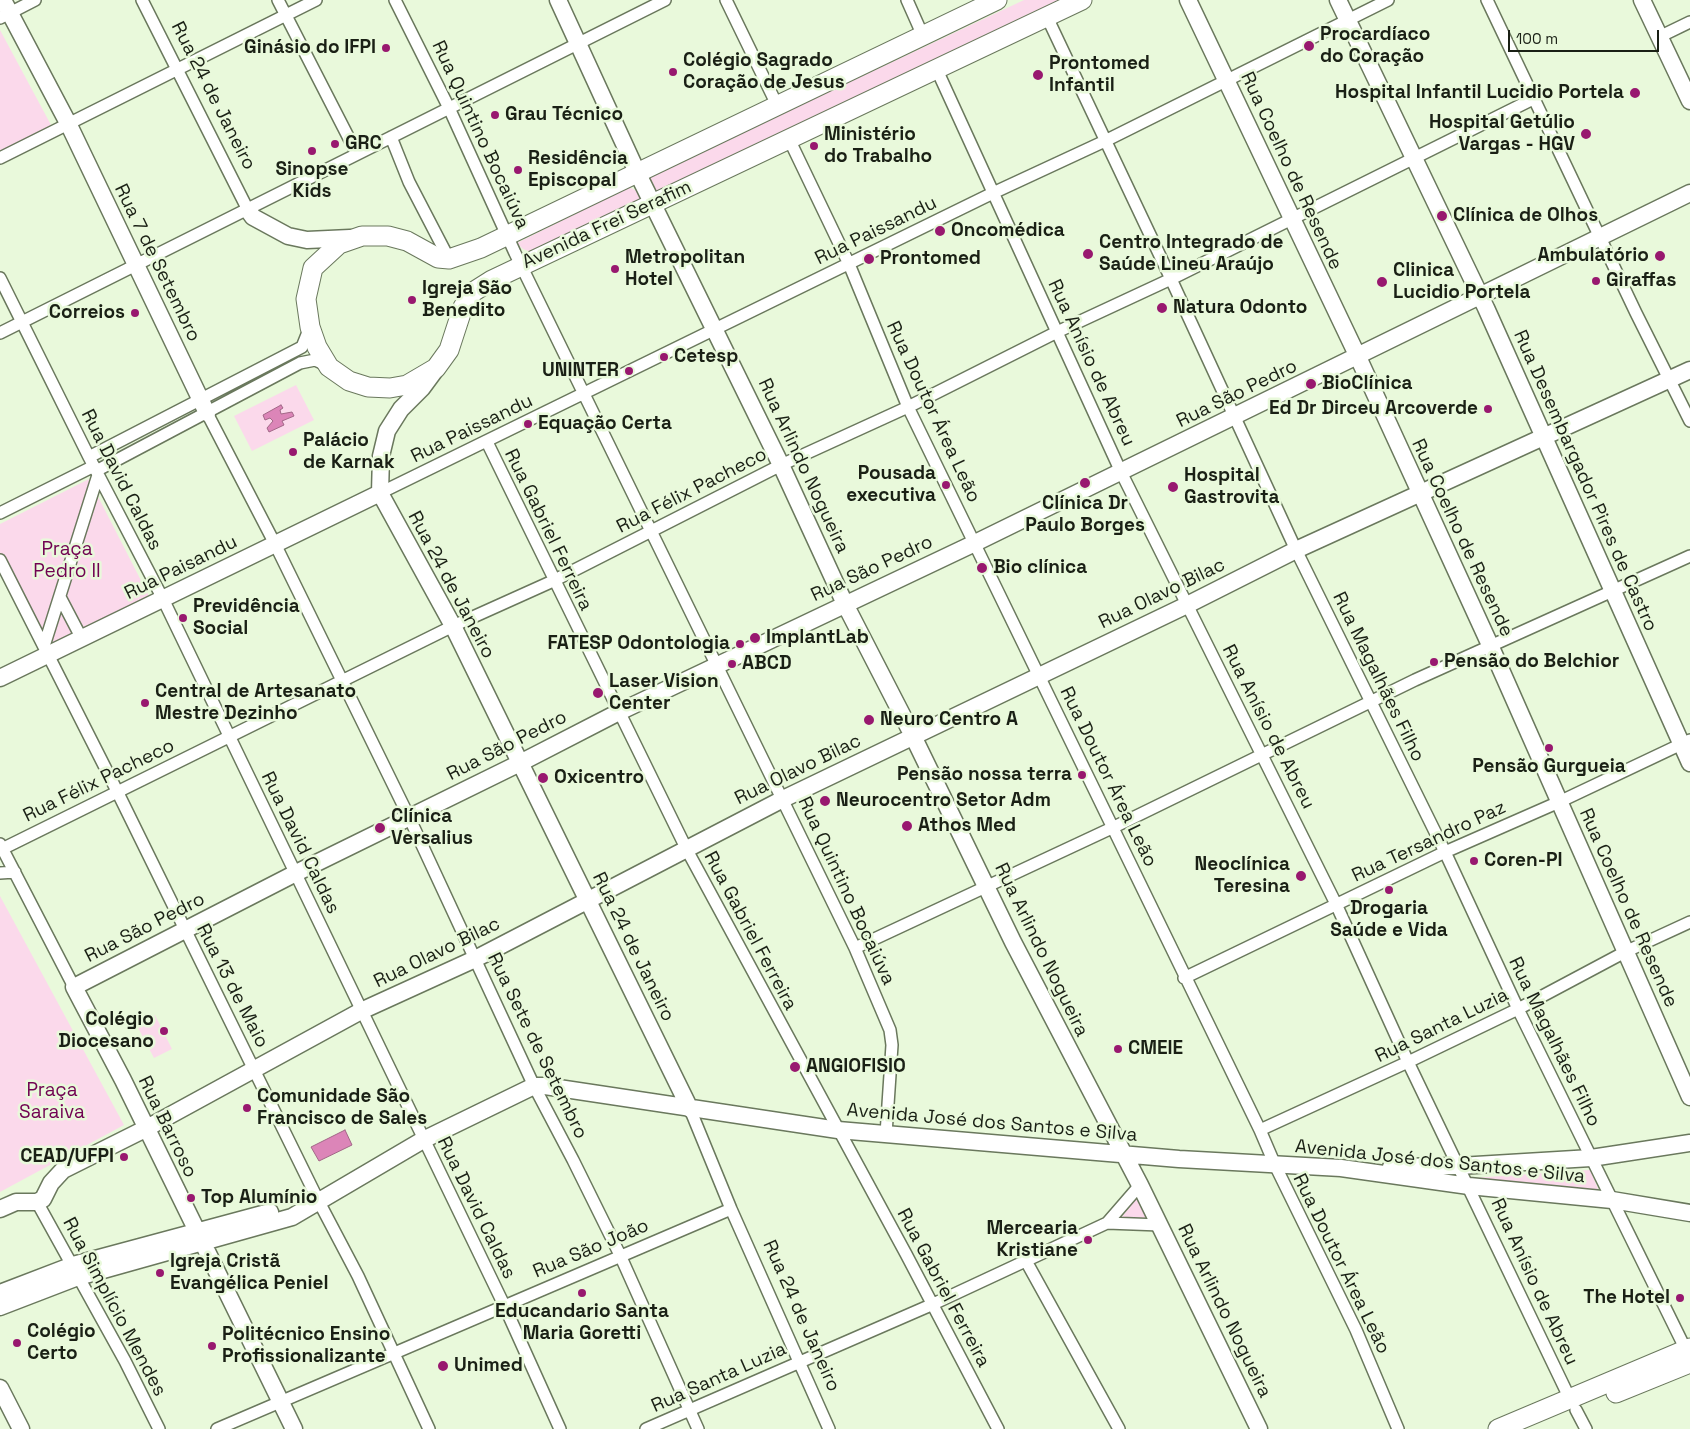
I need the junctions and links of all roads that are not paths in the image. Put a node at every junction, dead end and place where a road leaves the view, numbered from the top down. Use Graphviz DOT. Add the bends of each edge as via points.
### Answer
graph roads {
  1 [pos="35,0"];
  2 [pos="142,0"];
  3 [pos="278,0"];
  4 [pos="316,0"];
  5 [pos="395,0"];
  6 [pos="558,0"];
  7 [pos="665,0"];
  8 [pos="726,0"];
  9 [pos="907,0"];
  10 [pos="997,0"];
  11 [pos="1082,0"];
  12 [pos="1188,0"];
  13 [pos="1338,0"];
  14 [pos="1388,0"];
  15 [pos="1487,0"];
  16 [pos="1642,0"];
  17 [pos="5,10"];
  18 [pos="286,15"];
  19 [pos="1047,17"];
  20 [pos="1347,20"];
  21 [pos="1690,22"];
  22 [pos="923,36"];
  23 [pos="1659,37"];
  24 [pos="578,43"];
  25 [pos="177,70"];
  26 [pos="937,70"];
  27 [pos="1226,81"];
  28 [pos="1534,98"];
  29 [pos="1690,100"];
  30 [pos="777,105"];
  31 [pos="449,108"];
  32 [pos="68,123"];
  33 [pos="391,137"];
  34 [pos="789,139"];
  35 [pos="1105,141"];
  36 [pos="357,154"];
  37 [pos="0,158"];
  38 [pos="1416,158"];
  39 [pos="637,172"];
  40 [pos="993,193"];
  41 [pos="1690,193"];
  42 [pos="653,203"];
  43 [pos="248,210"];
  44 [pos="1291,218"];
  45 [pos="435,231"];
  46 [pos="506,234"];
  47 [pos="362,236"];
  48 [pos="1600,238"];
  49 [pos="407,241"];
  50 [pos="449,260"];
  51 [pos="849,264"];
  52 [pos="136,265"];
  53 [pos="521,266"];
  54 [pos="0,278"];
  55 [pos="1171,279"];
  56 [pos="1480,296"];
  57 [pos="22,322"];
  58 [pos="310,327"];
  59 [pos="716,330"];
  60 [pos="1057,332"];
  61 [pos="0,333"];
  62 [pos="1358,357"];
  63 [pos="329,367"];
  64 [pos="436,368"];
  65 [pos="258,370"];
  66 [pos="1690,370"];
  67 [pos="1671,379"];
  68 [pos="265,383"];
  69 [pos="585,394"];
  70 [pos="204,406"];
  71 [pos="908,407"];
  72 [pos="1236,417"];
  73 [pos="1690,421"];
  74 [pos="146,429"];
  75 [pos="1543,436"];
  76 [pos="152,441"];
  77 [pos="486,442"];
  78 [pos="108,447"];
  79 [pos="115,461"];
  80 [pos="781,465"];
  81 [pos="94,467"];
  82 [pos="1122,472"];
  83 [pos="380,493"];
  84 [pos="1419,494"];
  85 [pos="0,513"];
  86 [pos="651,530"];
  87 [pos="275,544"];
  88 [pos="975,544"];
  89 [pos="1296,550"];
  90 [pos="1690,556"];
  91 [pos="0,560"];
  92 [pos="553,581"];
  93 [pos="1612,590"];
  94 [pos="60,597"];
  95 [pos="163,600"];
  96 [pos="845,604"];
  97 [pos="1186,605"];
  98 [pos="453,626"];
  99 [pos="82,639"];
  100 [pos="1490,645"];
  101 [pos="46,651"];
  102 [pos="716,666"];
  103 [pos="1040,676"];
  104 [pos="0,678"];
  105 [pos="342,682"];
  106 [pos="1371,701"];
  107 [pos="618,712"];
  108 [pos="229,736"];
  109 [pos="913,736"];
  110 [pos="1685,742"];
  111 [pos="1262,754"];
  112 [pos="520,763"];
  113 [pos="1690,763"];
  114 [pos="117,791"];
  115 [pos="783,799"];
  116 [pos="1559,802"];
  117 [pos="409,817"];
  118 [pos="1114,827"];
  119 [pos="1,847"];
  120 [pos="687,850"];
  121 [pos="1445,852"];
  122 [pos="15,872"];
  123 [pos="0,873"];
  124 [pos="296,873"];
  125 [pos="988,886"];
  126 [pos="587,899"];
  127 [pos="1336,904"];
  128 [pos="1690,922"];
  129 [pos="185,930"];
  130 [pos="855,948"];
  131 [pos="1625,952"];
  132 [pos="475,959"];
  133 [pos="1184,978"];
  134 [pos="74,987"];
  135 [pos="1518,1008"];
  136 [pos="361,1011"];
  137 [pos="1408,1062"];
  138 [pos="255,1070"];
  139 [pos="534,1086"];
  140 [pos="1690,1097"];
  141 [pos="690,1109"];
  142 [pos="145,1129"];
  143 [pos="838,1130"];
  144 [pos="1260,1130"];
  145 [pos="886,1134"];
  146 [pos="423,1140"];
  147 [pos="1690,1144"];
  148 [pos="1124,1154"];
  149 [pos="1591,1158"];
  150 [pos="1275,1166"];
  151 [pos="1459,1166"];
  152 [pos="1341,1168"];
  153 [pos="1140,1185"];
  154 [pos="1469,1186"];
  155 [pos="318,1200"];
  156 [pos="1612,1200"];
  157 [pos="37,1202"];
  158 [pos="0,1208"];
  159 [pos="731,1209"];
  160 [pos="1690,1213"];
  161 [pos="1107,1223"];
  162 [pos="1160,1225"];
  163 [pos="198,1237"];
  164 [pos="620,1255"];
  165 [pos="1026,1261"];
  166 [pos="75,1271"];
  167 [pos="0,1293"];
  168 [pos="504,1305"];
  169 [pos="931,1305"];
  170 [pos="0,1307"];
  171 [pos="393,1353"];
  172 [pos="1689,1354"];
  173 [pos="799,1362"];
  174 [pos="0,1388"];
  175 [pos="281,1402"];
  176 [pos="1573,1404"];
  177 [pos="690,1409"];
  178 [pos="21,1429"];
  179 [pos="158,1429"];
  180 [pos="216,1429"];
  181 [pos="294,1429"];
  182 [pos="429,1429"];
  183 [pos="560,1429"];
  184 [pos="646,1429"];
  185 [pos="698,1429"];
  186 [pos="829,1429"];
  187 [pos="998,1429"];
  188 [pos="1119,1429"];
  189 [pos="1259,1429"];
  190 [pos="1398,1429"];
  191 [pos="1498,1429"];
  192 [pos="1529,1429"];
  193 [pos="1586,1429"];
  1 -- 17 [label="street"];
  2 -- 25 [label="street, Rua 24 de Janeiro"];
  3 -- 18 [label="street"];
  4 -- 18 [label="street"];
  5 -- 31 [label="street, Rua Quintino Bocaiúva"];
  6 -- 24 [label="street, Rua Arlindo Nogueira"];
  7 -- 24 [label="street"];
  8 -- 30 [label="street"];
  9 -- 22 [label="street"];
  10 -- 22 [label="main road, Avenida Frei Serafim"];
  11 -- 19 [label="main road, Avenida Frei Serafim"];
  12 -- 27 [label="street, Rua Coelho de Resende"];
  13 -- 20 [label="street, Rua Desembargador Pires de Castro"];
  14 -- 20 [label="street, Rua Paissandu"];
  15 -- 28 [label="street"];
  16 -- 23 [label="street"];
  17 -- 32 [label="street, Rua 7 de Setembro"];
  18 -- 25 [label="street"];
  18 -- 36 [label="street"];
  19 -- 26 [label="main road, Avenida Frei Serafim"];
  19 -- 35 [label="street, Rua Magalhães Filho"];
  20 -- 27 [label="street, Rua Paissandu"];
  20 -- 38 [label="street, Rua Desembargador Pires de Castro"];
  21 -- 23 [label="street"];
  22 -- 30 [label="main road, Avenida Frei Serafim"];
  23 -- 29 [label="street"];
  24 -- 31 [label="street"];
  24 -- 39 [label="street, Rua Arlindo Nogueira"];
  25 -- 32 [label="street"];
  25 -- 43 [label="street, Rua 24 de Janeiro"];
  26 -- 34 [label="main road, Avenida Frei Serafim"];
  26 -- 40 [label="street, Rua Anísio de Abreu"];
  27 -- 35 [label="street, Rua Paissandu"];
  27 -- 44 [label="street, Rua Coelho de Resende"];
  28 -- 38 [label="street, Rua Félix Pacheco"];
  28 -- 48 [label="street"];
  30 -- 39 [label="main road, Avenida Frei Serafim"];
  31 -- 33 [label="street"];
  31 -- 46 [label="street, Rua Quintino Bocaiúva"];
  32 -- 37 [label="street"];
  32 -- 52 [label="street, Rua 7 de Setembro"];
  33 -- 36 [label="street"];
  33 -- 45 [label="street" via="409,182"];
  34 -- 42 [label="main road, Avenida Frei Serafim"];
  34 -- 51 [label="street, Rua Doutor Área Leão"];
  35 -- 40 [label="street, Rua Paissandu"];
  35 -- 55 [label="street, Rua Magalhães Filho"];
  36 -- 43 [label="street"];
  38 -- 44 [label="street, Rua Félix Pacheco"];
  38 -- 56 [label="street, Rua Desembargador Pires de Castro"];
  39 -- 42 [label="street, Rua Arlindo Nogueira"];
  39 -- 46 [label="main road, Avenida Frei Serafim"];
  40 -- 51 [label="street, Rua Paissandu"];
  40 -- 60 [label="street, Rua Anísio de Abreu"];
  41 -- 48 [label="street, Rua São Pedro"];
  42 -- 53 [label="main road, Avenida Frei Serafim"];
  42 -- 59 [label="street, Rua Arlindo Nogueira"];
  43 -- 47 [label="street" via="288,236 321,240"];
  43 -- 52 [label="street"];
  44 -- 55 [label="street, Rua Félix Pacheco"];
  44 -- 62 [label="street, Rua Coelho de Resende"];
  45 -- 49 [label="street" via="421,240"];
  45 -- 50 [label="street"];
  46 -- 50 [label="main road, Avenida Frei Serafim"];
  46 -- 53 [label="street, Rua Quintino Bocaiúva"];
  47 -- 49 [label="main road, Avenida Frei Serafim" via="388,236"];
  47 -- 58 [label="main road, Avenida Frei Serafim" via="339,244 313,268 306,299"];
  48 -- 56 [label="street, Rua São Pedro"];
  48 -- 67 [label="street"];
  49 -- 50 [label="main road, Avenida Frei Serafim" via="438,258"];
  51 -- 59 [label="street, Rua Paissandu"];
  51 -- 71 [label="street, Rua Doutor Área Leão"];
  52 -- 57 [label="street"];
  52 -- 70 [label="street, Rua 7 de Setembro"];
  53 -- 64 [label="main road, Avenida Frei Serafim" via="473,292 462,307 449,350"];
  53 -- 69 [label="street, Rua Quintino Bocaiúva"];
  54 -- 57 [label="street, Rua David Caldas"];
  55 -- 60 [label="street, Rua Félix Pacheco"];
  55 -- 72 [label="street, Rua Magalhães Filho"];
  56 -- 62 [label="street, Rua São Pedro"];
  56 -- 75 [label="street, Rua Desembargador Pires de Castro"];
  57 -- 61 [label="street"];
  57 -- 81 [label="street, Rua David Caldas"];
  58 -- 63 [label="main road, Avenida Frei Serafim" via="317,348"];
  58 -- 65 [label="street" via="302,347"];
  59 -- 69 [label="street, Rua Paissandu"];
  59 -- 80 [label="street, Rua Arlindo Nogueira"];
  60 -- 71 [label="street, Rua Félix Pacheco"];
  60 -- 82 [label="street, Rua Anísio de Abreu"];
  62 -- 72 [label="street, Rua São Pedro"];
  62 -- 84 [label="street, Rua Coelho de Resende"];
  63 -- 64 [label="main road, Avenida Frei Serafim" via="349,381 368,387 390,388 407,385"];
  63 -- 68 [label="street" via="309,360"];
  64 -- 83 [label="street" via="387,431 381,456"];
  65 -- 68 [label="street"];
  65 -- 70 [label="street"];
  66 -- 67 [label="street, Rua Olavo Bilac"];
  67 -- 73 [label="street"];
  67 -- 75 [label="street, Rua Olavo Bilac"];
  68 -- 70 [label="street"];
  69 -- 77 [label="street, Rua Paissandu"];
  69 -- 86 [label="street, Rua Quintino Bocaiúva"];
  70 -- 74 [label="street"];
  70 -- 76 [label="street"];
  70 -- 87 [label="street, Rua 7 de Setembro"];
  71 -- 80 [label="street, Rua Félix Pacheco"];
  71 -- 88 [label="street, Rua Doutor Área Leão"];
  72 -- 82 [label="street, Rua São Pedro"];
  72 -- 89 [label="street, Rua Magalhães Filho"];
  74 -- 76 [label="street"];
  74 -- 78 [label="street"];
  75 -- 84 [label="street, Rua Olavo Bilac"];
  75 -- 93 [label="street, Rua Desembargador Pires de Castro"];
  76 -- 79 [label="street"];
  77 -- 83 [label="street, Rua Paissandu"];
  77 -- 92 [label="street, Rua Gabriel Ferreira"];
  78 -- 79 [label="street"];
  78 -- 81 [label="street"];
  79 -- 81 [label="street"];
  80 -- 86 [label="street, Rua Félix Pacheco"];
  80 -- 96 [label="street, Rua Arlindo Nogueira"];
  81 -- 85 [label="street"];
  81 -- 94 [label="street"];
  81 -- 95 [label="street, Rua David Caldas"];
  82 -- 88 [label="street, Rua São Pedro"];
  82 -- 97 [label="street, Rua Anísio de Abreu"];
  83 -- 87 [label="street, Rua Paisandu"];
  83 -- 98 [label="street, Rua 24 de Janeiro"];
  84 -- 89 [label="street, Rua Olavo Bilac"];
  84 -- 100 [label="street, Rua Coelho de Resende"];
  86 -- 92 [label="street, Rua Félix Pacheco"];
  86 -- 102 [label="street, Rua Quintino Bocaiúva"];
  87 -- 95 [label="street, Rua Paisandu"];
  87 -- 105 [label="street, Rua Sete de Setembro"];
  88 -- 96 [label="street, Rua São Pedro"];
  88 -- 103 [label="street, Rua Doutor Área Leão"];
  89 -- 97 [label="street, Rua Olavo Bilac"];
  89 -- 106 [label="street, Rua Magalhães Filho"];
  90 -- 93 [label="street"];
  91 -- 101 [label="street, Rua 13 de Maio"];
  92 -- 98 [label="street, Rua Félix Pacheco"];
  92 -- 107 [label="street, Rua Gabriel Ferreira"];
  93 -- 100 [label="street"];
  93 -- 110 [label="street, Rua Desembargador Pires de Castro"];
  94 -- 99 [label="street"];
  94 -- 101 [label="street"];
  95 -- 99 [label="street, Rua Paisandu"];
  95 -- 108 [label="street, Rua David Caldas"];
  96 -- 102 [label="street, Rua São Pedro"];
  96 -- 109 [label="street, Rua Arlindo Nogueira"];
  97 -- 103 [label="street, Rua Olavo Bilac"];
  97 -- 111 [label="street, Rua Anísio de Abreu"];
  98 -- 105 [label="street, Rua Félix Pacheco"];
  98 -- 112 [label="street, Rua 24 de Janeiro"];
  99 -- 101 [label="street, Rua Paisandu"];
  100 -- 106 [label="street"];
  100 -- 116 [label="street, Rua Coelho de Resende"];
  101 -- 104 [label="street, Rua Paisandu"];
  101 -- 114 [label="street, Rua 13 de Maio"];
  102 -- 107 [label="street, Rua São Pedro"];
  102 -- 115 [label="street, Rua Quintino Bocaiúva"];
  103 -- 109 [label="street, Rua Olavo Bilac"];
  103 -- 118 [label="street, Rua Doutor Área Leão"];
  105 -- 108 [label="street, Rua Félix Pacheco"];
  105 -- 117 [label="street, Rua Sete de Setembro"];
  106 -- 111 [label="street"];
  106 -- 121 [label="street, Rua Magalhães Filho"];
  107 -- 112 [label="street, Rua São Pedro"];
  107 -- 120 [label="street, Rua Gabriel Ferreira"];
  108 -- 114 [label="street, Rua Félix Pacheco"];
  108 -- 124 [label="street, Rua David Caldas"];
  109 -- 115 [label="street, Rua Olavo Bilac"];
  109 -- 125 [label="street, Rua Arlindo Nogueira"];
  110 -- 113 [label="street, Rua Desembargador Pires de Castro"];
  110 -- 116 [label="street, Rua Tersandro Paz"];
  111 -- 118 [label="street"];
  111 -- 127 [label="street, Rua Anísio de Abreu"];
  112 -- 117 [label="street, Rua São Pedro"];
  112 -- 126 [label="street, Rua 24 de Janeiro"];
  114 -- 119 [label="street, Rua Félix Pacheco"];
  114 -- 129 [label="street, Rua 13 de Maio"];
  115 -- 120 [label="street, Rua Olavo Bilac"];
  115 -- 130 [label="street, Rua Quintino Bocaiúva"];
  116 -- 121 [label="street, Rua Tersandro Paz"];
  116 -- 131 [label="street, Rua Coelho de Resende"];
  117 -- 124 [label="street, Rua São Pedro"];
  117 -- 132 [label="street, Rua Sete de Setembro"];
  118 -- 125 [label="street"];
  118 -- 133 [label="street, Rua Doutor Área Leão"];
  119 -- 122 [label="street, Rua Barroso"];
  120 -- 126 [label="street, Rua Olavo Bilac"];
  120 -- 143 [label="street, Rua Gabriel Ferreira"];
  121 -- 127 [label="street, Rua Tersandro Paz"];
  121 -- 135 [label="street, Rua Magalhães Filho"];
  122 -- 123 [label="street"];
  122 -- 134 [label="street, Rua Barroso"];
  124 -- 129 [label="street, Rua São Pedro"];
  124 -- 136 [label="street, Rua David Caldas"];
  125 -- 130 [label="street"];
  125 -- 148 [label="street, Rua Arlindo Nogueira" via="1013,942"];
  126 -- 132 [label="street, Rua Olavo Bilac"];
  126 -- 141 [label="street, Rua 24 de Janeiro"];
  127 -- 133 [label="street, Rua Tersandro Paz"];
  127 -- 137 [label="street, Rua Anísio de Abreu"];
  128 -- 131 [label="street, Rua Santa Luzia"];
  129 -- 134 [label="street, Rua São Pedro"];
  129 -- 138 [label="street, Rua 13 de Maio"];
  130 -- 145 [label="street, Rua Quintino Bocaiúva" via="890,1030 892,1045"];
  131 -- 135 [label="street, Rua Santa Luzia"];
  131 -- 140 [label="street, Rua Coelho de Resende"];
  132 -- 136 [label="street, Rua Olavo Bilac"];
  132 -- 139 [label="street, Rua Sete de Setembro"];
  133 -- 144 [label="street, Rua Doutor Área Leão"];
  134 -- 142 [label="street, Rua Barroso"];
  135 -- 137 [label="street, Rua Santa Luzia"];
  135 -- 149 [label="street, Rua Magalhães Filho"];
  136 -- 138 [label="street, Rua Olavo Bilac"];
  136 -- 146 [label="street, Rua David Caldas"];
  137 -- 144 [label="street, Rua Santa Luzia"];
  137 -- 151 [label="street, Rua Anísio de Abreu"];
  138 -- 142 [label="street, Rua Olavo Bilac"];
  138 -- 155 [label="street, Rua 13 de Maio"];
  139 -- 141 [label="street, Avenida José dos Santos e Silva"];
  139 -- 146 [label="street"];
  139 -- 164 [label="street, Rua Sete de Setembro"];
  141 -- 143 [label="street, Avenida José dos Santos e Silva"];
  141 -- 159 [label="street, Rua 24 de Janeiro"];
  142 -- 157 [label="street, Rua Olavo Bilac" via="63,1170"];
  142 -- 163 [label="street, Rua Barroso"];
  143 -- 145 [label="street, Avenida José dos Santos e Silva"];
  143 -- 169 [label="street, Rua Gabriel Ferreira"];
  144 -- 150 [label="street, Rua Doutor Área Leão"];
  145 -- 148 [label="street, Avenida José dos Santos e Silva"];
  146 -- 155 [label="street"];
  146 -- 168 [label="street, Rua David Caldas"];
  147 -- 149 [label="street"];
  148 -- 150 [label="street, Avenida José dos Santos e Silva"];
  148 -- 153 [label="street, Rua Arlindo Nogueira"];
  149 -- 151 [label="street"];
  149 -- 156 [label="street, Rua Magalhães Filho"];
  150 -- 152 [label="street, Avenida José dos Santos e Silva"];
  150 -- 190 [label="street, Rua Doutor Área Leão" via="1356,1330"];
  151 -- 152 [label="street"];
  151 -- 154 [label="street, Rua Anísio de Abreu"];
  152 -- 154 [label="street, Avenida José dos Santos e Silva"];
  153 -- 161 [label="street, Rua Santa Luzia"];
  153 -- 162 [label="street, Rua Arlindo Nogueira"];
  154 -- 156 [label="street, Avenida José dos Santos e Silva"];
  154 -- 176 [label="street, Rua Anísio de Abreu"];
  155 -- 163 [label="street" via="292,1217"];
  155 -- 171 [label="street, Rua 13 de Maio"];
  156 -- 160 [label="street, Avenida José dos Santos e Silva"];
  156 -- 172 [label="street, Rua Magalhães Filho"];
  157 -- 158 [label="street" via="16,1202"];
  157 -- 166 [label="street, Rua Simplício Mendes"];
  159 -- 164 [label="street, Rua São João"];
  159 -- 173 [label="street, Rua 24 de Janeiro"];
  161 -- 162 [label="street, Rua Santa Luzia"];
  161 -- 165 [label="street, Rua Santa Luzia"];
  162 -- 189 [label="street, Rua Arlindo Nogueira"];
  163 -- 166 [label="street"];
  163 -- 175 [label="street, Rua Barroso"];
  164 -- 168 [label="street, Rua São João"];
  164 -- 177 [label="street, Rua Sete de Setembro"];
  165 -- 169 [label="street, Rua Santa Luzia"];
  165 -- 188 [label="street"];
  166 -- 167 [label="street"];
  166 -- 170 [label="street"];
  166 -- 179 [label="street, Rua Simplício Mendes"];
  168 -- 171 [label="street, Rua São João"];
  168 -- 183 [label="street, Rua David Caldas"];
  169 -- 173 [label="street, Rua Santa Luzia"];
  169 -- 187 [label="street, Rua Gabriel Ferreira"];
  171 -- 175 [label="street, Rua São João"];
  171 -- 182 [label="street, Rua 13 de Maio"];
  172 -- 176 [label="main road"];
  173 -- 177 [label="street, Rua Santa Luzia"];
  173 -- 186 [label="street, Rua 24 de Janeiro"];
  174 -- 178 [label="street"];
  175 -- 180 [label="street, Rua São João"];
  175 -- 181 [label="street, Rua Barroso"];
  176 -- 191 [label="main road"];
  176 -- 192 [label="main road"];
  176 -- 193 [label="street, Rua Anísio de Abreu"];
  177 -- 184 [label="street, Rua Santa Luzia"];
  177 -- 185 [label="street, Rua Sete de Setembro"];
}
